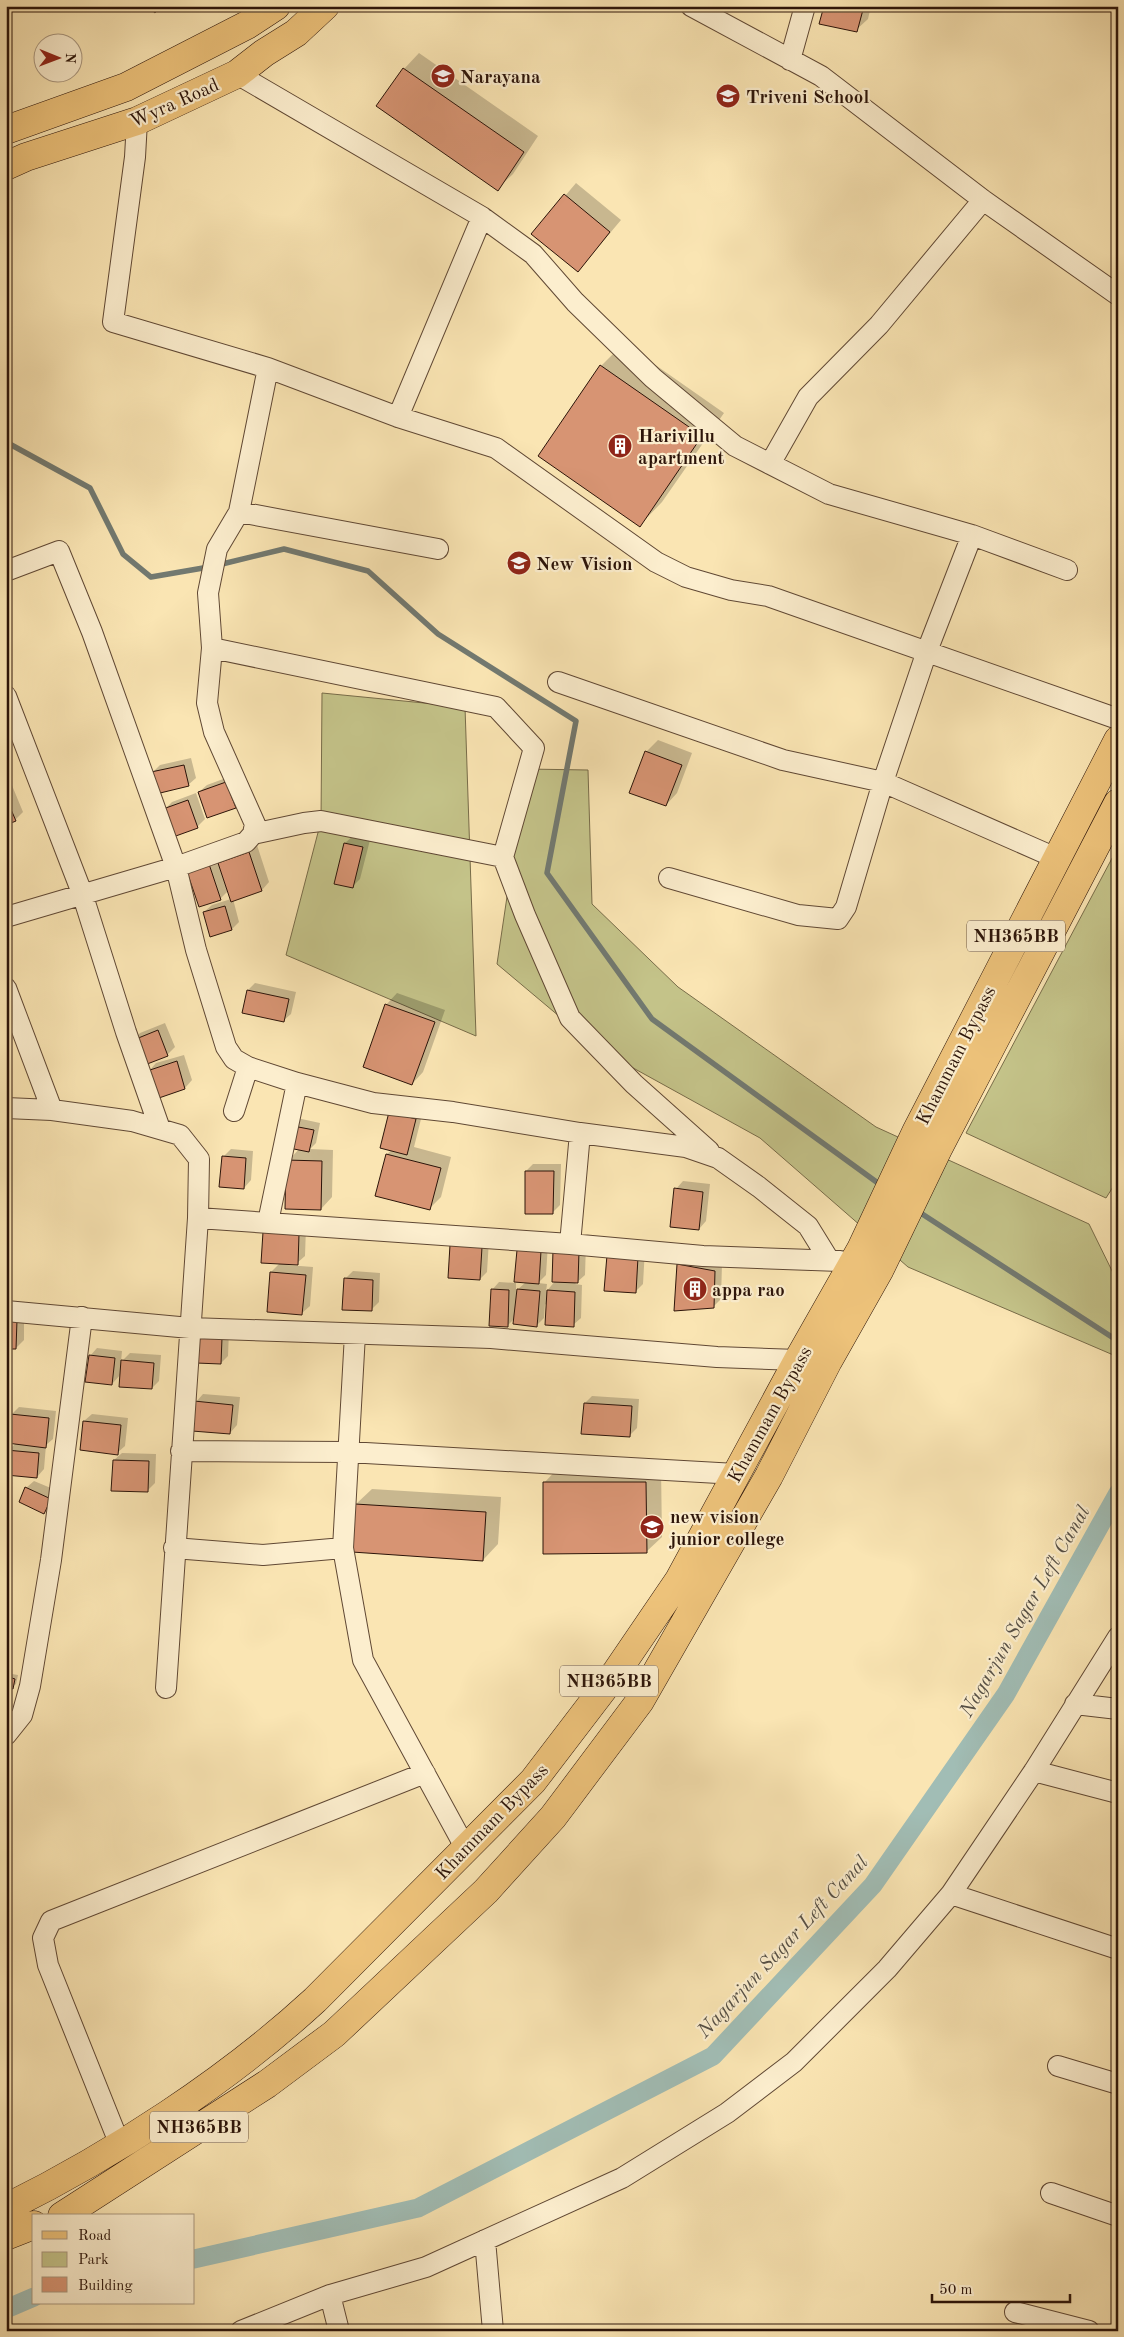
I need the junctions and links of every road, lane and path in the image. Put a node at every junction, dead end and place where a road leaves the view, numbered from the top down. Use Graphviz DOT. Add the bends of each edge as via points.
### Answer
graph roads {
  1 [pos="276,6"];
  2 [pos="325,6"];
  3 [pos="691,6"];
  4 [pos="805,6"];
  5 [pos="790,60"];
  6 [pos="237,74"];
  7 [pos="137,121"];
  8 [pos="6,130"];
  9 [pos="6,166"];
  10 [pos="983,200"];
  11 [pos="482,217"];
  12 [pos="1118,295"];
  13 [pos="268,368"];
  14 [pos="398,417"];
  15 [pos="770,464"];
  16 [pos="238,512"];
  17 [pos="972,535"];
  18 [pos="438,549"];
  19 [pos="1068,570"];
  20 [pos="6,571"];
  21 [pos="212,648"];
  22 [pos="927,651"];
  23 [pos="558,682"];
  24 [pos="6,696"];
  25 [pos="1118,719"];
  26 [pos="1118,740"];
  27 [pos="883,782"];
  28 [pos="1118,804"];
  29 [pos="253,834"];
  30 [pos="503,857"];
  31 [pos="1056,858"];
  32 [pos="176,867"];
  33 [pos="669,878"];
  34 [pos="82,893"];
  35 [pos="6,918"];
  36 [pos="6,988"];
  37 [pos="248,1067"];
  38 [pos="297,1083"];
  39 [pos="6,1108"];
  40 [pos="52,1110"];
  41 [pos="234,1110"];
  42 [pos="160,1129"];
  43 [pos="580,1133"];
  44 [pos="718,1158"];
  45 [pos="198,1218"];
  46 [pos="268,1222"];
  47 [pos="570,1244"];
  48 [pos="857,1257"];
  49 [pos="6,1311"];
  50 [pos="82,1317"];
  51 [pos="190,1328"];
  52 [pos="355,1334"];
  53 [pos="798,1360"];
  54 [pos="181,1451"];
  55 [pos="348,1452"];
  56 [pos="736,1474"];
  57 [pos="174,1548"];
  58 [pos="344,1548"];
  59 [pos="1118,1637"];
  60 [pos="166,1688"];
  61 [pos="1075,1704"];
  62 [pos="1118,1709"];
  63 [pos="6,1735"];
  64 [pos="1034,1771"];
  65 [pos="424,1773"];
  66 [pos="1118,1793"];
  67 [pos="466,1849"];
  68 [pos="951,1894"];
  69 [pos="1118,1949"];
  70 [pos="1058,2066"];
  71 [pos="1118,2084"];
  72 [pos="120,2145"];
  73 [pos="1051,2193"];
  74 [pos="6,2208"];
  75 [pos="65,2214"];
  76 [pos="1118,2216"];
  77 [pos="32,2226"];
  78 [pos="6,2236"];
  79 [pos="485,2240"];
  80 [pos="330,2296"];
  81 [pos="1014,2312"];
  82 [pos="241,2331"];
  83 [pos="339,2331"];
  84 [pos="494,2331"];
  85 [pos="1088,2331"];
  1 -- 8 [label="main road, Wyra Road" via="247,25 126,87"];
  2 -- 6 [label="main road, Wyra Road" via="296,33"];
  3 -- 5 [label="street"];
  4 -- 5 [label="street"];
  5 -- 10 [label="street" via="822,76"];
  6 -- 7 [label="main road, Wyra Road"];
  6 -- 11 [label="street"];
  7 -- 9 [label="main road, Wyra Road"];
  7 -- 13 [label="street" via="113,322"];
  10 -- 12 [label="street"];
  10 -- 15 [label="street" via="879,325 808,397"];
  11 -- 14 [label="street"];
  11 -- 15 [label="street" via="533,254 575,302 653,378 735,446"];
  13 -- 14 [label="street"];
  13 -- 16 [label="street"];
  14 -- 22 [label="street" via="496,448 656,562 686,577 731,590 768,596"];
  15 -- 17 [label="street" via="829,494"];
  16 -- 18 [label="street"];
  16 -- 21 [label="street" via="216,549 208,593"];
  17 -- 19 [label="street"];
  17 -- 22 [label="street"];
  20 -- 32 [label="street" via="59,551 92,632"];
  21 -- 29 [label="street" via="207,703 214,732 255,824"];
  21 -- 30 [label="street" via="496,707 534,748"];
  22 -- 25 [label="street"];
  22 -- 27 [label="street"];
  23 -- 27 [label="street" via="783,760"];
  24 -- 34 [label="street"];
  26 -- 31 [label="main road, Khammam Bypass / NH365BB"];
  27 -- 31 [label="street"];
  27 -- 33 [label="street" via="846,907 838,918 798,915"];
  28 -- 48 [label="main road, Khammam Bypass / NH365BB" via="939,1147"];
  29 -- 30 [label="street" via="321,821"];
  29 -- 32 [label="street" via="246,842"];
  30 -- 44 [label="street" via="570,1018 634,1084"];
  31 -- 48 [label="main road, Khammam Bypass / NH365BB" via="916,1132"];
  32 -- 34 [label="street"];
  32 -- 37 [label="street" via="196,950 226,1048 234,1059"];
  34 -- 35 [label="street"];
  34 -- 42 [label="street"];
  36 -- 40 [label="street"];
  37 -- 38 [label="street"];
  37 -- 41 [label="street"];
  38 -- 43 [label="street" via="373,1103 453,1112"];
  38 -- 46 [label="street"];
  39 -- 40 [label="street"];
  40 -- 42 [label="street" via="132,1121"];
  42 -- 45 [label="street" via="180,1135 199,1159"];
  43 -- 44 [label="street" via="686,1147"];
  43 -- 47 [label="street"];
  44 -- 48 [label="street" via="808,1226"];
  45 -- 46 [label="street"];
  45 -- 51 [label="street"];
  46 -- 47 [label="street"];
  47 -- 48 [label="street" via="703,1256"];
  48 -- 53 [label="main road, Khammam Bypass / NH365BB"];
  48 -- 75 [label="main road, Khammam Bypass / NH365BB" via="828,1361 769,1476 640,1702 553,1817 486,1891 334,2034 267,2084"];
  49 -- 50 [label="street"];
  50 -- 51 [label="street"];
  50 -- 63 [label="street" via="51,1560 30,1686 22,1715"];
  51 -- 52 [label="street"];
  51 -- 54 [label="street"];
  52 -- 53 [label="street" via="491,1338 717,1357"];
  52 -- 55 [label="street"];
  53 -- 56 [label="main road, Khammam Bypass / NH365BB"];
  54 -- 55 [label="street"];
  54 -- 57 [label="street"];
  55 -- 56 [label="street"];
  55 -- 58 [label="street"];
  56 -- 67 [label="main road, Khammam Bypass / NH365BB" via="679,1580 617,1671 533,1781"];
  57 -- 58 [label="street" via="263,1555"];
  57 -- 60 [label="street"];
  58 -- 65 [label="street" via="363,1660"];
  59 -- 61 [label="street"];
  61 -- 62 [label="street"];
  61 -- 64 [label="street"];
  64 -- 66 [label="street"];
  64 -- 68 [label="street"];
  65 -- 67 [label="street"];
  65 -- 72 [label="street" via="51,1921 43,1938 48,1965"];
  67 -- 72 [label="main road, Khammam Bypass / NH365BB" via="279,2033 230,2071"];
  68 -- 69 [label="street"];
  68 -- 79 [label="street" via="887,1969 794,2062 727,2113 622,2178"];
  70 -- 71 [label="street"];
  72 -- 74 [label="main road, Khammam Bypass / NH365BB"];
  73 -- 76 [label="street"];
  77 -- 78 [label="main road"];
  79 -- 80 [label="street" via="426,2267"];
  79 -- 84 [label="street"];
  80 -- 82 [label="street"];
  80 -- 83 [label="street"];
  81 -- 85 [label="street"];
}
